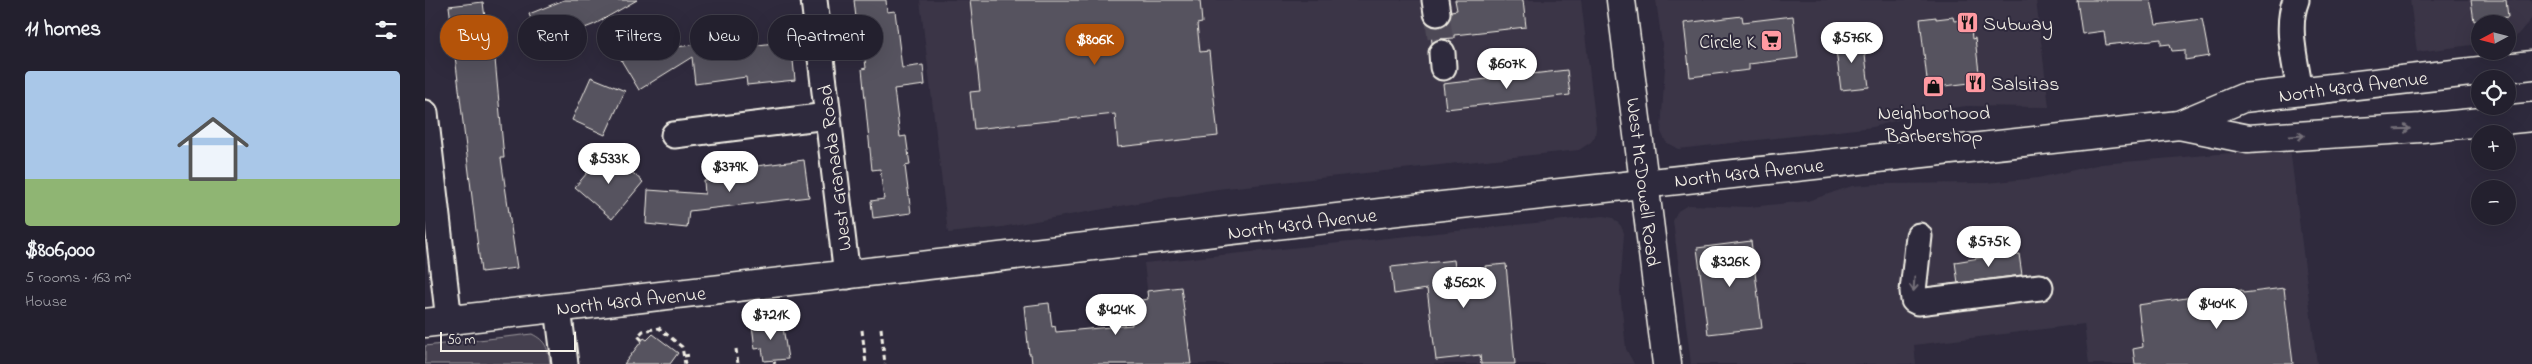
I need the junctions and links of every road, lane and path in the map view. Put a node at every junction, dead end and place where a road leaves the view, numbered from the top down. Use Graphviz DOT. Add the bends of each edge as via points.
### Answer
graph roads {
  1 [pos="814,0"];
  2 [pos="1621,0"];
  3 [pos="2296,0"];
  4 [pos="2532,65"];
  5 [pos="2299,92"];
  6 [pos="2243,98"];
  7 [pos="425,113"];
  8 [pos="827,116"];
  9 [pos="2532,117"];
  10 [pos="2179,125"];
  11 [pos="674,134"];
  12 [pos="2248,139"];
  13 [pos="428,169"];
  14 [pos="1643,184"];
  15 [pos="1919,236"];
  16 [pos="847,276"];
  17 [pos="2040,288"];
  18 [pos="558,308"];
  19 [pos="437,322"];
  20 [pos="881,328"];
  21 [pos="862,330"];
  22 [pos="643,340"];
  23 [pos="735,349"];
  24 [pos="691,355"];
  25 [pos="683,356"];
  26 [pos="565,364"];
  27 [pos="685,364"];
  28 [pos="738,364"];
  29 [pos="866,364"];
  30 [pos="885,364"];
  31 [pos="1667,364"];
  1 -- 8 [label="street, West Granada Road"];
  2 -- 14 [label="main road, West McDowell Road"];
  3 -- 5 [label="street" via="2292,27"];
  4 -- 5 [label="main road, North 43rd Avenue"];
  5 -- 6 [label="main road, North 43rd Avenue"];
  5 -- 12 [label="main road"];
  6 -- 10 [label="main road, North 43rd Avenue"];
  6 -- 12 [label="main road"];
  7 -- 13 [label="street"];
  8 -- 11 [label="street"];
  8 -- 16 [label="street, West Granada Road"];
  12 -- 9 [label="main road, North 43rd Avenue, one-way"];
  10 -- 12 [label="main road, North 43rd Avenue"];
  10 -- 14 [label="main road, North 43rd Avenue"];
  13 -- 19 [label="street"];
  14 -- 16 [label="main road, North 43rd Avenue"];
  14 -- 31 [label="main road, West McDowell Road"];
  15 -- 17 [label="street, one-way" via="1913,291 1914,300 1918,302"];
  16 -- 18 [label="main road, North 43rd Avenue"];
  18 -- 19 [label="main road, North 43rd Avenue"];
  18 -- 26 [label="street"];
  20 -- 30 [label="path"];
  21 -- 29 [label="path"];
  22 -- 25 [label="path" via="638,336 643,330 659,328 683,347"];
  23 -- 28 [label="path"];
  24 -- 25 [label="path"];
  25 -- 27 [label="path"];
}
